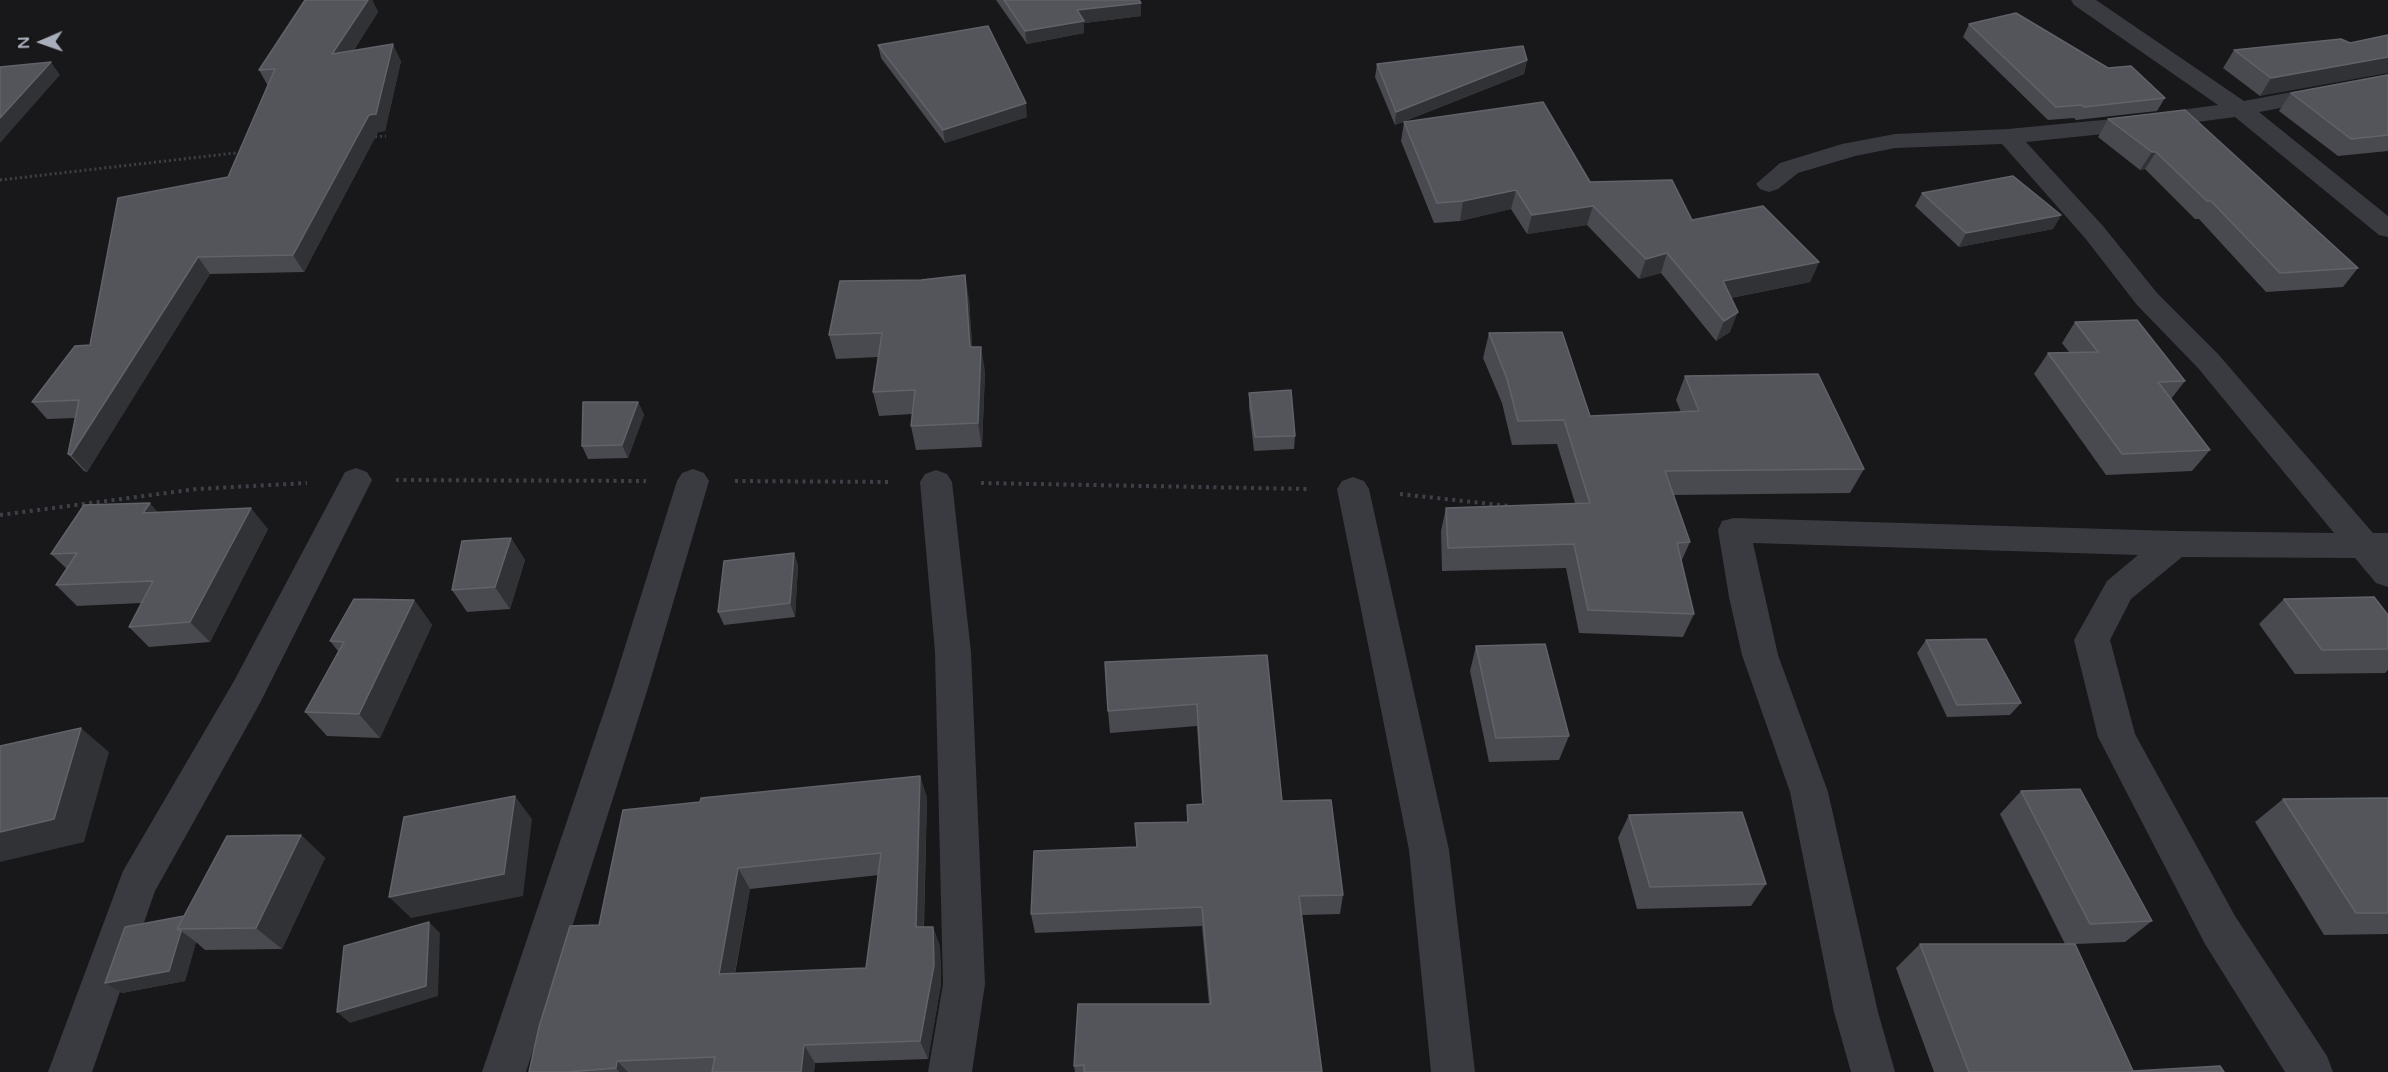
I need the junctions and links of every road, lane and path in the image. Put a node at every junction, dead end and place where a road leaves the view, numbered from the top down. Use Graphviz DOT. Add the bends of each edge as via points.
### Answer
graph roads {
  1 [pos="2082,0"];
  2 [pos="2388,81"];
  3 [pos="2240,109"];
  4 [pos="386,136"];
  5 [pos="2008,136"];
  6 [pos="362,138"];
  7 [pos="245,152"];
  8 [pos="0,180"];
  9 [pos="1769,184"];
  10 [pos="2388,230"];
  11 [pos="356,480"];
  12 [pos="693,481"];
  13 [pos="936,482"];
  14 [pos="1353,489"];
  15 [pos="1520,507"];
  16 [pos="0,515"];
  17 [pos="2175,544"];
  18 [pos="2376,546"];
  19 [pos="2388,574"];
  20 [pos="70,1072"];
  21 [pos="504,1072"];
  22 [pos="950,1072"];
  23 [pos="1453,1072"];
  24 [pos="1873,1072"];
  25 [pos="2311,1072"];
  1 -- 3 [label="street"];
  2 -- 3 [label="street"];
  3 -- 5 [label="street"];
  3 -- 10 [label="street"];
  4 -- 6 [label="path"];
  5 -- 9 [label="street" via="1895,141 1851,149 1789,168"];
  5 -- 18 [label="street" via="2094,232 2147,299"];
  7 -- 8 [label="path"];
  11 -- 12 [label="path"];
  11 -- 16 [label="path" via="197,489"];
  11 -- 20 [label="street" via="247,692 137,884"];
  12 -- 13 [label="path"];
  12 -- 21 [label="street" via="630,688"];
  13 -- 14 [label="path"];
  13 -- 22 [label="street" via="954,652 964,984"];
  14 -- 15 [label="path"];
  14 -- 23 [label="street" via="1429,850"];
  17 -- 18 [label="street"];
  17 -- 24 [label="street" via="1734,530 1760,655 1809,792 1856,1012"];
  17 -- 25 [label="street" via="2120,590 2092,640 2094,651 2117,737 2220,930"];
  18 -- 19 [label="street"];
}
